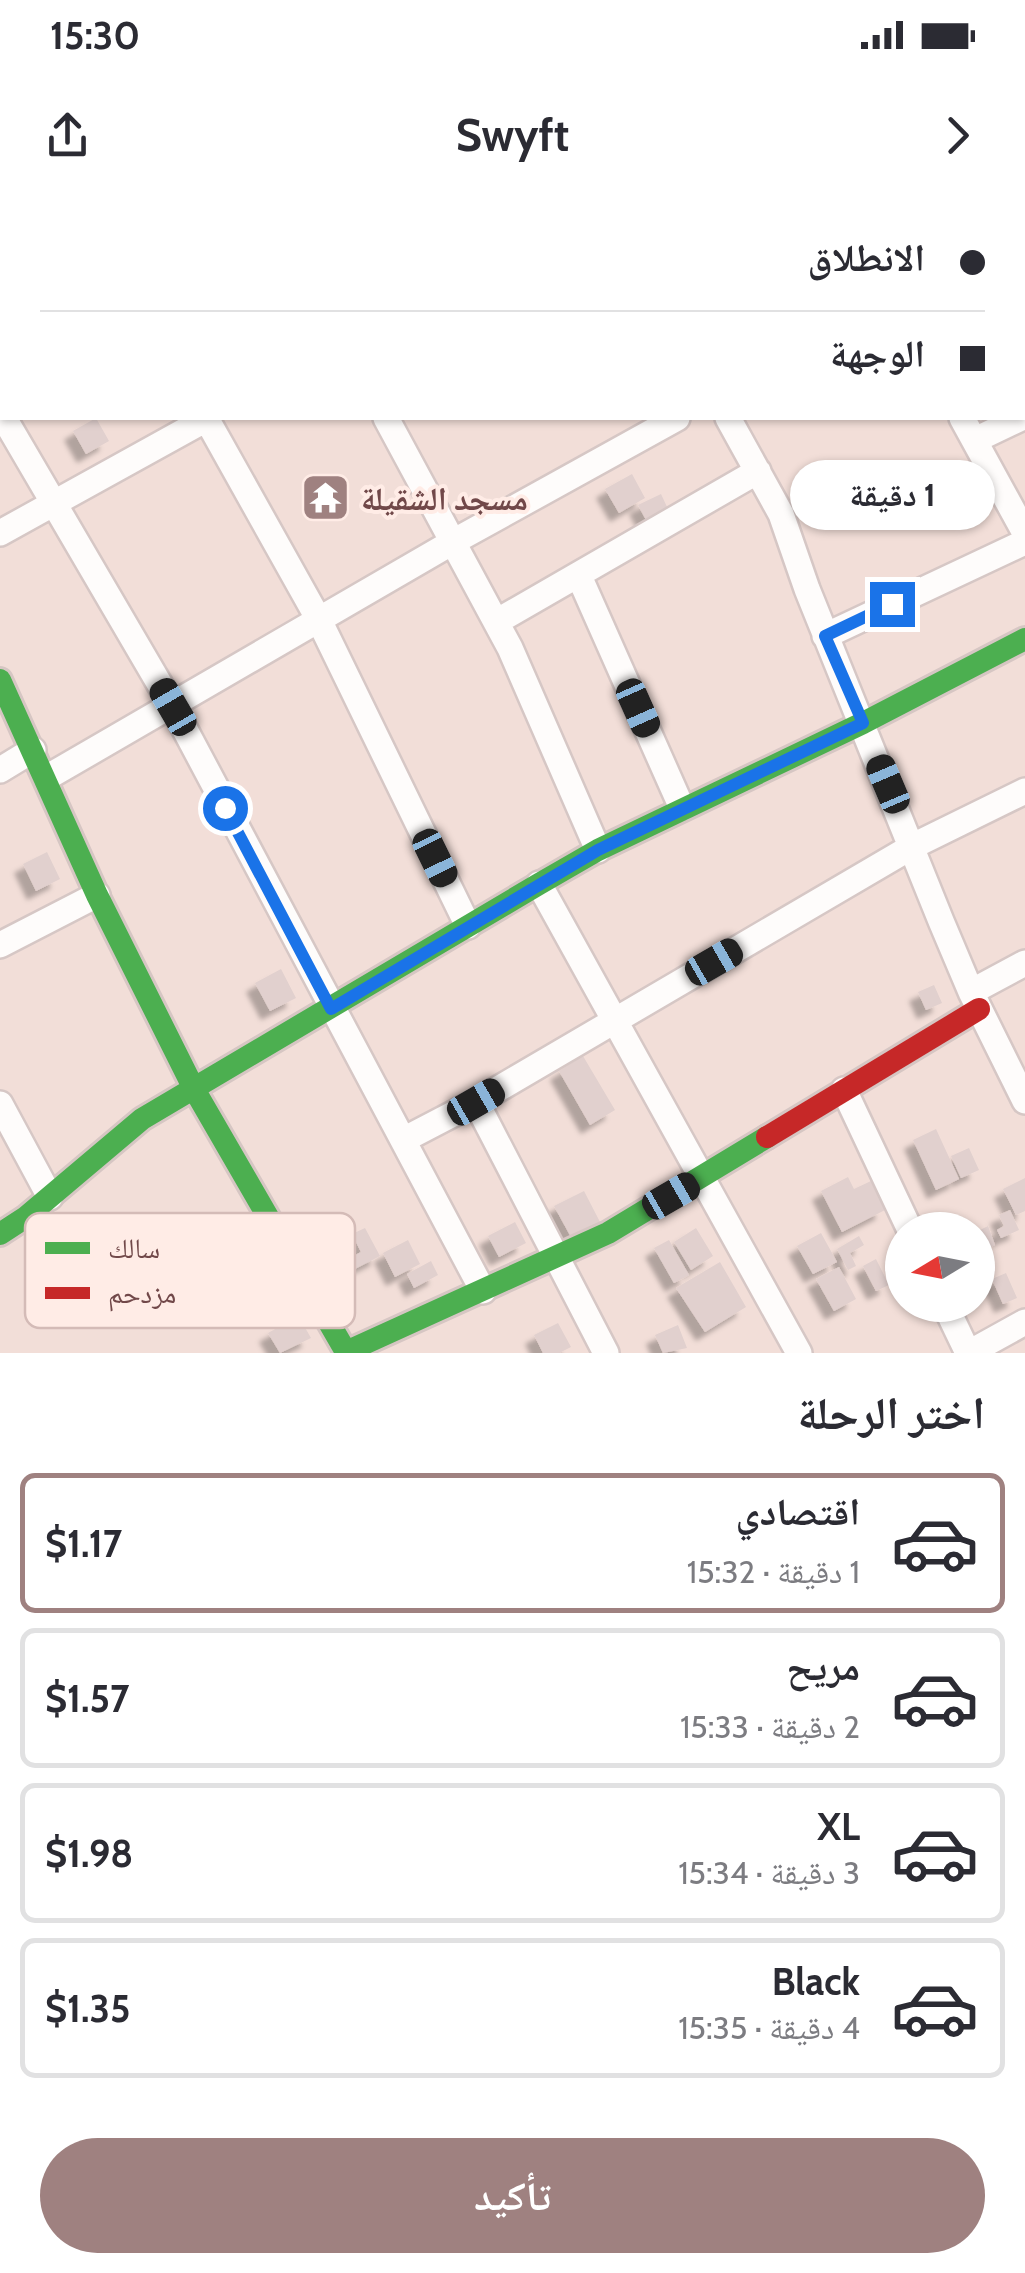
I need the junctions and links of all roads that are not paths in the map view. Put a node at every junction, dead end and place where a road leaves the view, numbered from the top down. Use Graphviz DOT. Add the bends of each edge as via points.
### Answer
graph roads {
  1 [pos="5,420"];
  2 [pos="203,420"];
  3 [pos="208,420"];
  4 [pos="387,420"];
  5 [pos="673,420"];
  6 [pos="729,420"];
  7 [pos="1010,420"];
  8 [pos="969,429"];
  9 [pos="758,471"];
  10 [pos="54,504"];
  11 [pos="1025,533"];
  12 [pos="0,534"];
  13 [pos="1025,542"];
  14 [pos="451,543"];
  15 [pos="579,576"];
  16 [pos="319,620"];
  17 [pos="496,622"];
  18 [pos="825,636"];
  19 [pos="1025,638"];
  20 [pos="0,680"];
  21 [pos="173,707"];
  22 [pos="863,723"];
  23 [pos="33,750"];
  24 [pos="0,770"];
  25 [pos="46,778"];
  26 [pos="1025,791"];
  27 [pos="682,808"];
  28 [pos="913,846"];
  29 [pos="598,850"];
  30 [pos="539,884"];
  31 [pos="96,895"];
  32 [pos="468,926"];
  33 [pos="0,945"];
  34 [pos="1025,962"];
  35 [pos="975,1000"];
  36 [pos="331,1009"];
  37 [pos="614,1020"];
  38 [pos="194,1090"];
  39 [pos="844,1090"];
  40 [pos="1025,1101"];
  41 [pos="476,1102"];
  42 [pos="0,1104"];
  43 [pos="405,1139"];
  44 [pos="702,1177"];
  45 [pos="50,1196"];
  46 [pos="902,1212"];
  47 [pos="28,1213"];
  48 [pos="264,1213"];
  49 [pos="25,1215"];
  50 [pos="0,1234"];
  51 [pos="557,1258"];
  52 [pos="483,1290"];
  53 [pos="953,1322"];
  54 [pos="1025,1322"];
  55 [pos="330,1328"];
  56 [pos="606,1353"];
  57 [pos="800,1353"];
  58 [pos="968,1353"];
  1 -- 10 [label="street"];
  2 -- 10 [label="street"];
  3 -- 16 [label="street"];
  4 -- 14 [label="street"];
  5 -- 14 [label="street"];
  6 -- 9 [label="street"];
  7 -- 8 [label="street"];
  8 -- 11 [label="street"];
  9 -- 15 [label="street"];
  9 -- 18 [label="street"];
  10 -- 12 [label="street"];
  10 -- 21 [label="street"];
  13 -- 18 [label="street"];
  14 -- 16 [label="street"];
  14 -- 17 [label="street"];
  15 -- 17 [label="street"];
  15 -- 27 [label="street"];
  16 -- 21 [label="street"];
  16 -- 32 [label="street"];
  17 -- 29 [label="street"];
  18 -- 22 [label="street"];
  19 -- 22 [label="street"];
  20 -- 23 [label="street"];
  21 -- 25 [label="street"];
  21 -- 36 [label="street"];
  22 -- 27 [label="street"];
  22 -- 28 [label="street"];
  23 -- 24 [label="street"];
  23 -- 25 [label="street"];
  25 -- 31 [label="street"];
  26 -- 28 [label="street"];
  27 -- 29 [label="street"];
  28 -- 35 [label="street"];
  28 -- 37 [label="street"];
  29 -- 30 [label="street"];
  30 -- 32 [label="street"];
  30 -- 37 [label="street"];
  31 -- 33 [label="street"];
  31 -- 38 [label="street"];
  32 -- 36 [label="street"];
  34 -- 35 [label="street"];
  35 -- 39 [label="street"];
  35 -- 40 [label="street"];
  36 -- 38 [label="street"];
  36 -- 43 [label="street"];
  37 -- 41 [label="street"];
  37 -- 44 [label="street"];
  38 -- 45 [label="street" via="142,1119"];
  38 -- 48 [label="street"];
  39 -- 44 [label="street"];
  39 -- 46 [label="street"];
  41 -- 43 [label="street"];
  41 -- 51 [label="street"];
  42 -- 45 [label="street"];
  43 -- 52 [label="street"];
  44 -- 51 [label="street"];
  44 -- 57 [label="street"];
  45 -- 47 [label="street"];
  49 -- 50 [label="street"];
  51 -- 52 [label="street"];
  51 -- 56 [label="street"];
  52 -- 55 [label="street" via="346,1352"];
  53 -- 58 [label="street"];
  54 -- 58 [label="street"];
}
